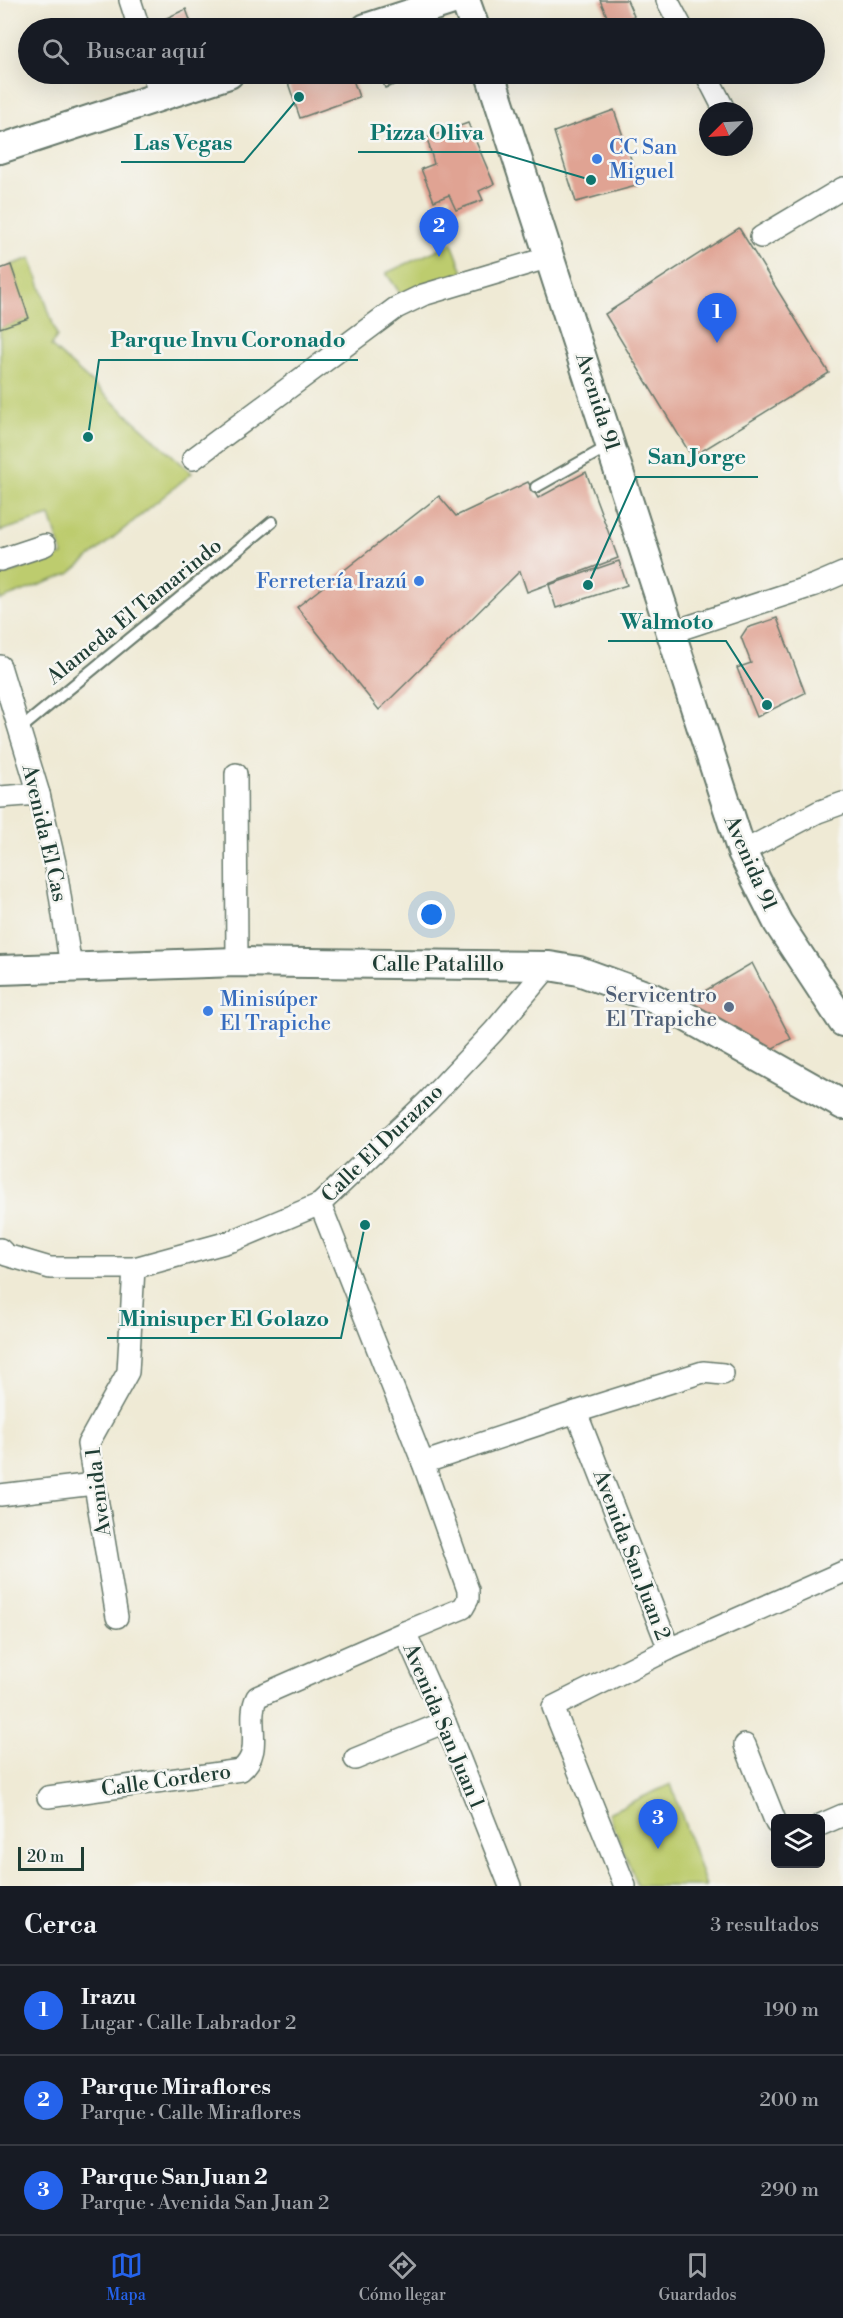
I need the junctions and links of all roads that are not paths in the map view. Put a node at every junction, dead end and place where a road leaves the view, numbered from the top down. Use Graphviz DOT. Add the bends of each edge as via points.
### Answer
graph roads {
  1 [pos="130,0"];
  2 [pos="453,0"];
  3 [pos="465,0"];
  4 [pos="667,0"];
  5 [pos="136,18"];
  6 [pos="397,18"];
  7 [pos="471,18"];
  8 [pos="677,18"];
  9 [pos="493,84"];
  10 [pos="711,84"];
  11 [pos="156,85"];
  12 [pos="720,102"];
  13 [pos="0,149"];
  14 [pos="843,188"];
  15 [pos="761,237"];
  16 [pos="550,257"];
  17 [pos="612,445"];
  18 [pos="193,459"];
  19 [pos="536,487"];
  20 [pos="273,522"];
  21 [pos="45,545"];
  22 [pos="0,560"];
  23 [pos="843,573"];
  24 [pos="672,632"];
  25 [pos="0,666"];
  26 [pos="19,729"];
  27 [pos="236,774"];
  28 [pos="39,794"];
  29 [pos="0,797"];
  30 [pos="843,803"];
  31 [pos="742,852"];
  32 [pos="237,962"];
  33 [pos="549,966"];
  34 [pos="72,967"];
  35 [pos="0,970"];
  36 [pos="843,1022"];
  37 [pos="843,1105"];
  38 [pos="320,1204"];
  39 [pos="2,1254"];
  40 [pos="134,1268"];
  41 [pos="723,1374"];
  42 [pos="576,1412"];
  43 [pos="423,1463"];
  44 [pos="94,1484"];
  45 [pos="0,1495"];
  46 [pos="843,1572"];
  47 [pos="117,1617"];
  48 [pos="405,1632"];
  49 [pos="669,1649"];
  50 [pos="445,1722"];
  51 [pos="745,1745"];
  52 [pos="355,1758"];
  53 [pos="48,1797"];
  54 [pos="772,1814"];
  55 [pos="843,1815"];
  56 [pos="825,1822"];
  57 [pos="510,1886"];
  58 [pos="625,1886"];
  1 -- 5 [label="street"];
  2 -- 6 [label="main road"];
  3 -- 7 [label="main road"];
  4 -- 8 [label="street"];
  9 -- 16 [label="main road, Avenida 91"];
  10 -- 12 [label="street"];
  11 -- 13 [label="main road"];
  14 -- 15 [label="street"];
  16 -- 17 [label="main road, Avenida 91"];
  16 -- 18 [label="street" via="423,294 396,308"];
  17 -- 19 [label="lane"];
  17 -- 24 [label="main road, Avenida 91"];
  20 -- 26 [label="lane, Alameda El Tamarindo"];
  21 -- 22 [label="street"];
  23 -- 24 [label="street"];
  24 -- 31 [label="main road, Avenida 91"];
  25 -- 26 [label="street, Avenida El Cas"];
  26 -- 28 [label="street, Avenida El Cas"];
  27 -- 32 [label="street"];
  28 -- 29 [label="street"];
  28 -- 34 [label="street, Avenida El Cas"];
  30 -- 31 [label="street"];
  31 -- 36 [label="main road, Avenida 91" via="778,923"];
  32 -- 33 [label="main road, Calle Patalillo"];
  32 -- 34 [label="main road, Calle Patalillo"];
  33 -- 37 [label="main road, Calle Patalillo" via="579,971 653,998"];
  33 -- 38 [label="street, Calle El Durazno" via="428,1101"];
  34 -- 35 [label="main road, Calle Patalillo"];
  38 -- 40 [label="street, Calle El Durazno" via="232,1241"];
  38 -- 43 [label="street, Avenida San Juan 1"];
  39 -- 40 [label="street, Calle El Durazno" via="50,1268"];
  40 -- 44 [label="street, Avenida 1" via="128,1372 88,1444"];
  41 -- 42 [label="street" via="704,1372"];
  42 -- 43 [label="street"];
  42 -- 49 [label="street, Avenida San Juan 2"];
  43 -- 48 [label="street, Avenida San Juan 1" via="468,1599 463,1608"];
  44 -- 45 [label="street"];
  44 -- 47 [label="street, Avenida 1"];
  46 -- 49 [label="street"];
  48 -- 50 [label="street, Avenida San Juan 1"];
  48 -- 53 [label="street, Calle Cordero" via="257,1697 252,1706 254,1751 250,1763 241,1770"];
  49 -- 58 [label="street, Avenida San Juan 2" via="553,1707"];
  50 -- 52 [label="street"];
  50 -- 57 [label="street, Avenida San Juan 1"];
  51 -- 54 [label="street"];
  55 -- 56 [label="street"];
}
